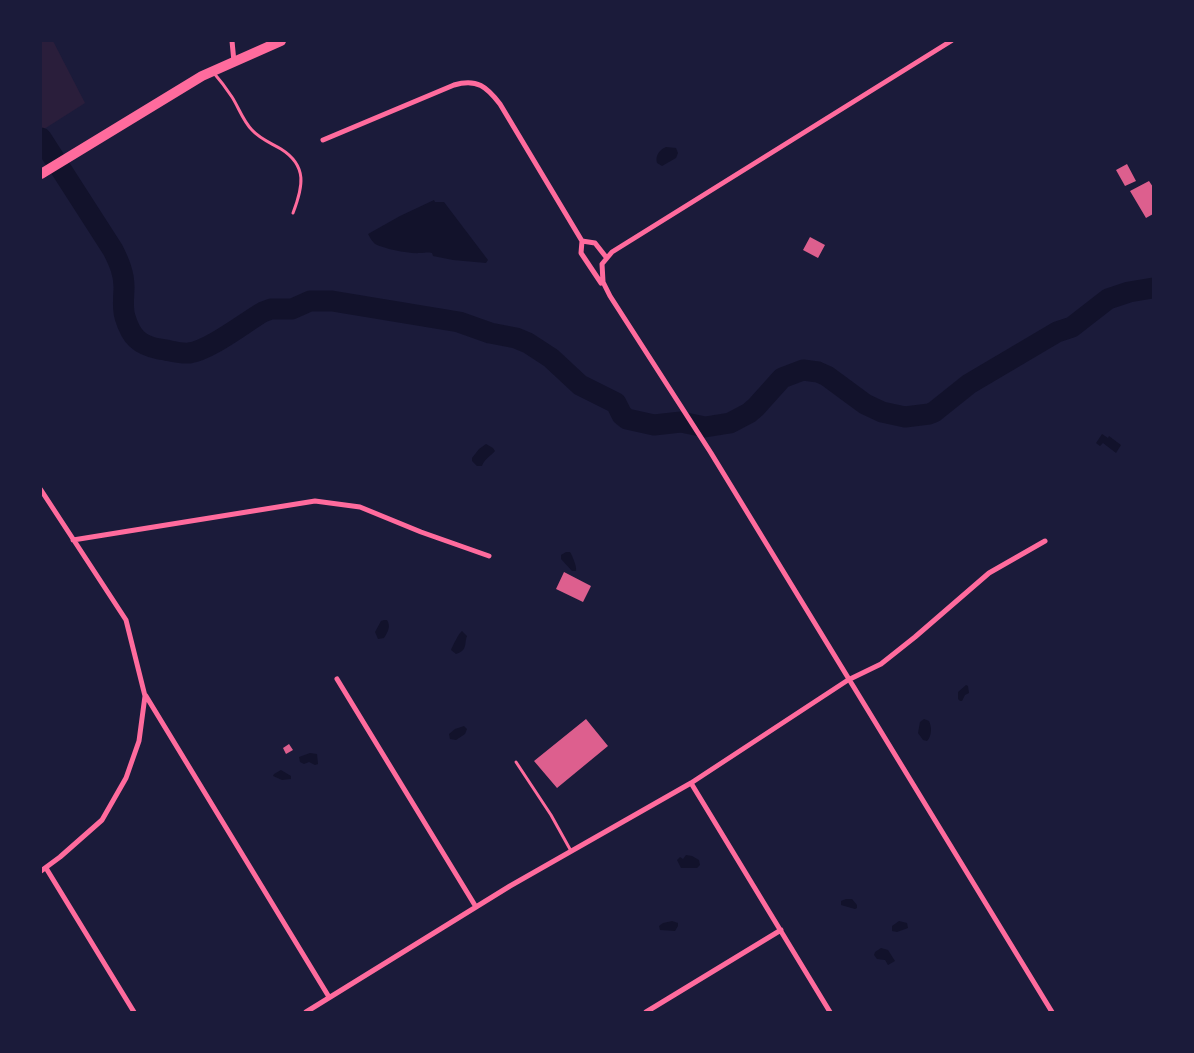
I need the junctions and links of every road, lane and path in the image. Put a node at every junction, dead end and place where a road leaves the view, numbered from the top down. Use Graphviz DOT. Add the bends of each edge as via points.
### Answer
graph roads {
  1 [pos="232,41"];
  2 [pos="281,41"];
  3 [pos="951,41"];
  4 [pos="234,62"];
  5 [pos="213,72"];
  6 [pos="323,140"];
  7 [pos="41,174"];
  8 [pos="293,213"];
  9 [pos="582,241"];
  10 [pos="606,257"];
  11 [pos="605,288"];
  12 [pos="41,490"];
  13 [pos="73,540"];
  14 [pos="1045,541"];
  15 [pos="490,556"];
  16 [pos="337,679"];
  17 [pos="848,680"];
  18 [pos="145,696"];
  19 [pos="516,762"];
  20 [pos="691,783"];
  21 [pos="572,851"];
  22 [pos="44,870"];
  23 [pos="476,907"];
  24 [pos="781,930"];
  25 [pos="329,998"];
  26 [pos="134,1012"];
  27 [pos="306,1012"];
  28 [pos="646,1012"];
  29 [pos="830,1012"];
  30 [pos="1052,1012"];
  1 -- 4 [label="street"];
  2 -- 4 [label="main road"];
  3 -- 10 [label="street"];
  4 -- 5 [label="main road"];
  5 -- 7 [label="main road"];
  5 -- 8 [label="lane" via="252,130 291,156 298,165 302,174"];
  6 -- 9 [label="street" via="454,85 463,82 479,84 500,104"];
  9 -- 10 [label="street" via="595,243"];
  9 -- 11 [label="street" via="581,253"];
  10 -- 11 [label="street" via="602,264"];
  11 -- 17 [label="street" via="712,453"];
  12 -- 13 [label="street"];
  13 -- 15 [label="street" via="315,501 360,507"];
  13 -- 18 [label="street" via="126,620"];
  14 -- 17 [label="street" via="990,573 881,664"];
  16 -- 23 [label="street"];
  17 -- 20 [label="street"];
  17 -- 30 [label="street"];
  18 -- 22 [label="street" via="139,741 126,778 102,820"];
  18 -- 25 [label="street"];
  19 -- 21 [label="lane"];
  20 -- 21 [label="street"];
  20 -- 24 [label="street"];
  21 -- 23 [label="street"];
  22 -- 26 [label="street"];
  23 -- 25 [label="street"];
  24 -- 28 [label="street"];
  24 -- 29 [label="street"];
  25 -- 27 [label="street"];
}
